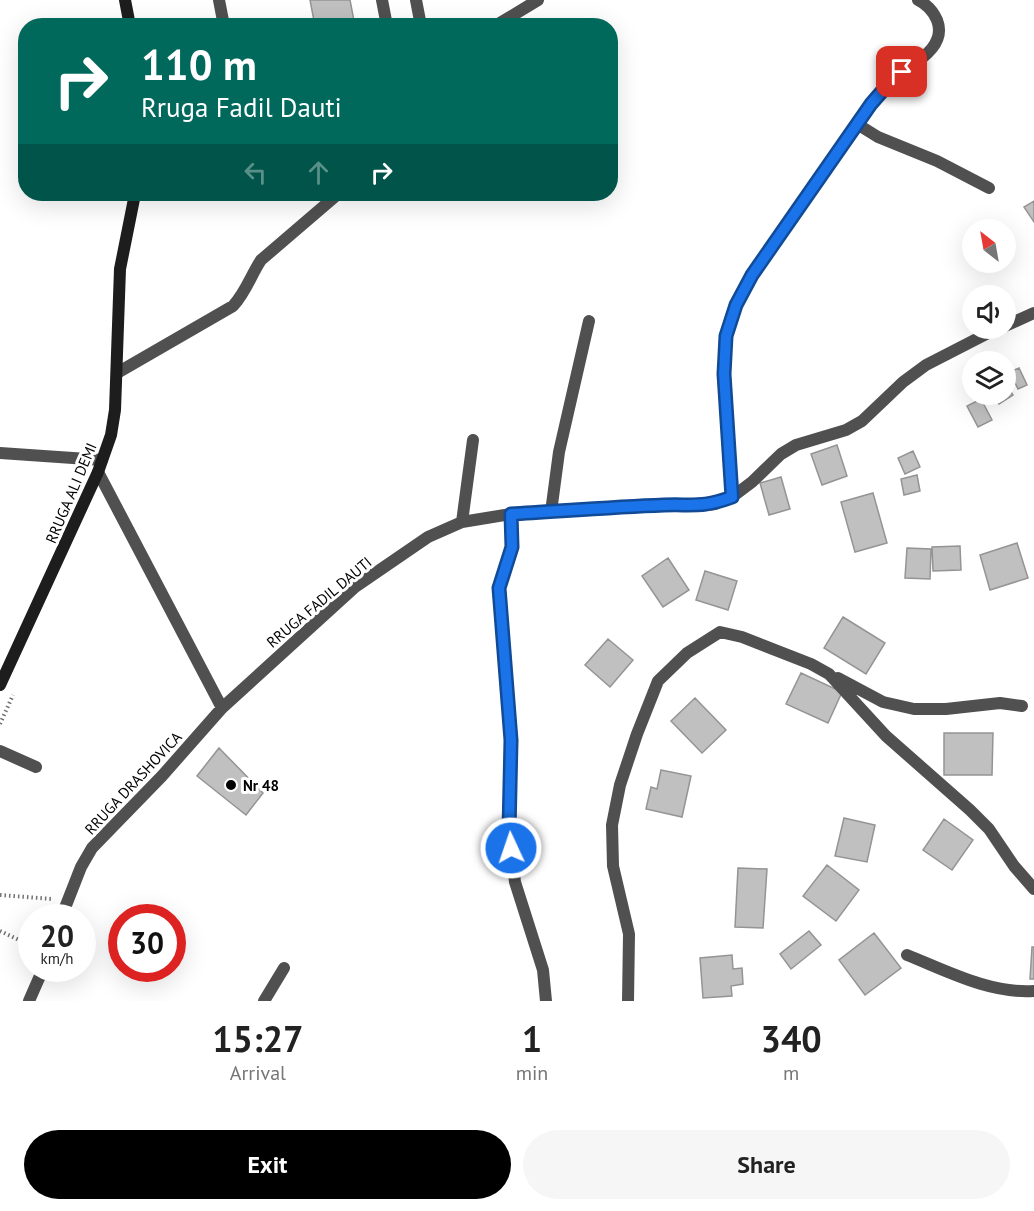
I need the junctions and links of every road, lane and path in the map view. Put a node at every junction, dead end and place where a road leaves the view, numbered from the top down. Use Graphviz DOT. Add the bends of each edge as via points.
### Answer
graph roads {
  1 [pos="125,0"];
  2 [pos="219,0"];
  3 [pos="382,0"];
  4 [pos="416,0"];
  5 [pos="538,0"];
  6 [pos="918,0"];
  7 [pos="128,18"];
  8 [pos="222,18"];
  9 [pos="385,18"];
  10 [pos="419,18"];
  11 [pos="508,18"];
  12 [pos="857,124"];
  13 [pos="989,188"];
  14 [pos="134,201"];
  15 [pos="330,201"];
  16 [pos="1034,313"];
  17 [pos="589,321"];
  18 [pos="1016,321"];
  19 [pos="977,339"];
  20 [pos="117,374"];
  21 [pos="473,440"];
  22 [pos="0,453"];
  23 [pos="100,466"];
  24 [pos="732,497"];
  25 [pos="551,512"];
  26 [pos="511,514"];
  27 [pos="462,522"];
  28 [pos="829,674"];
  29 [pos="0,685"];
  30 [pos="1022,706"];
  31 [pos="222,708"];
  32 [pos="0,751"];
  33 [pos="36,767"];
  34 [pos="1034,889"];
  35 [pos="0,895"];
  36 [pos="67,900"];
  37 [pos="66,904"];
  38 [pos="0,932"];
  39 [pos="18,940"];
  40 [pos="907,955"];
  41 [pos="284,968"];
  42 [pos="37,982"];
  43 [pos="1034,991"];
  44 [pos="29,1001"];
  45 [pos="264,1001"];
  46 [pos="546,1001"];
  47 [pos="628,1001"];
  1 -- 7 [label="main road"];
  2 -- 8 [label="street"];
  3 -- 9 [label="street"];
  4 -- 10 [label="street"];
  5 -- 11 [label="street"];
  6 -- 12 [label="street" via="935,15 941,30 938,40 891,81"];
  12 -- 13 [label="street"];
  12 -- 24 [label="street" via="752,275 736,305 726,336 724,374"];
  14 -- 20 [label="main road, RRUGA ALI DEMI" via="117,299"];
  15 -- 20 [label="street" via="261,260 233,306"];
  16 -- 18 [label="street"];
  17 -- 25 [label="street" via="559,452"];
  19 -- 24 [label="street, RRUGA FADIL DAUTI" via="926,365 862,421 781,454"];
  20 -- 23 [label="main road, RRUGA ALI DEMI" via="111,435"];
  21 -- 27 [label="street"];
  22 -- 23 [label="street"];
  23 -- 29 [label="main road, RRUGA ALI DEMI"];
  23 -- 31 [label="street"];
  24 -- 25 [label="street, RRUGA FADIL DAUTI" via="697,506"];
  25 -- 26 [label="street, RRUGA FADIL DAUTI"];
  26 -- 27 [label="street, RRUGA FADIL DAUTI"];
  26 -- 46 [label="street" via="512,547 499,588 511,740 509,831 515,882 543,970"];
  27 -- 31 [label="street, RRUGA FADIL DAUTI" via="428,537 355,587"];
  28 -- 30 [label="street" via="883,702 915,709 1000,702"];
  28 -- 34 [label="street" via="886,736 970,810"];
  28 -- 47 [label="street" via="742,637 720,632 687,653 658,681 620,785 612,825 613,867 629,934"];
  31 -- 36 [label="street, RRUGA DRASHOVICA" via="92,848"];
  32 -- 33 [label="street"];
  35 -- 36 [label="path"];
  36 -- 37 [label="street, RRUGA DRASHOVICA"];
  38 -- 39 [label="path"];
  40 -- 43 [label="street" via="986,985 1017,992"];
  41 -- 45 [label="street"];
  42 -- 44 [label="street"];
}
